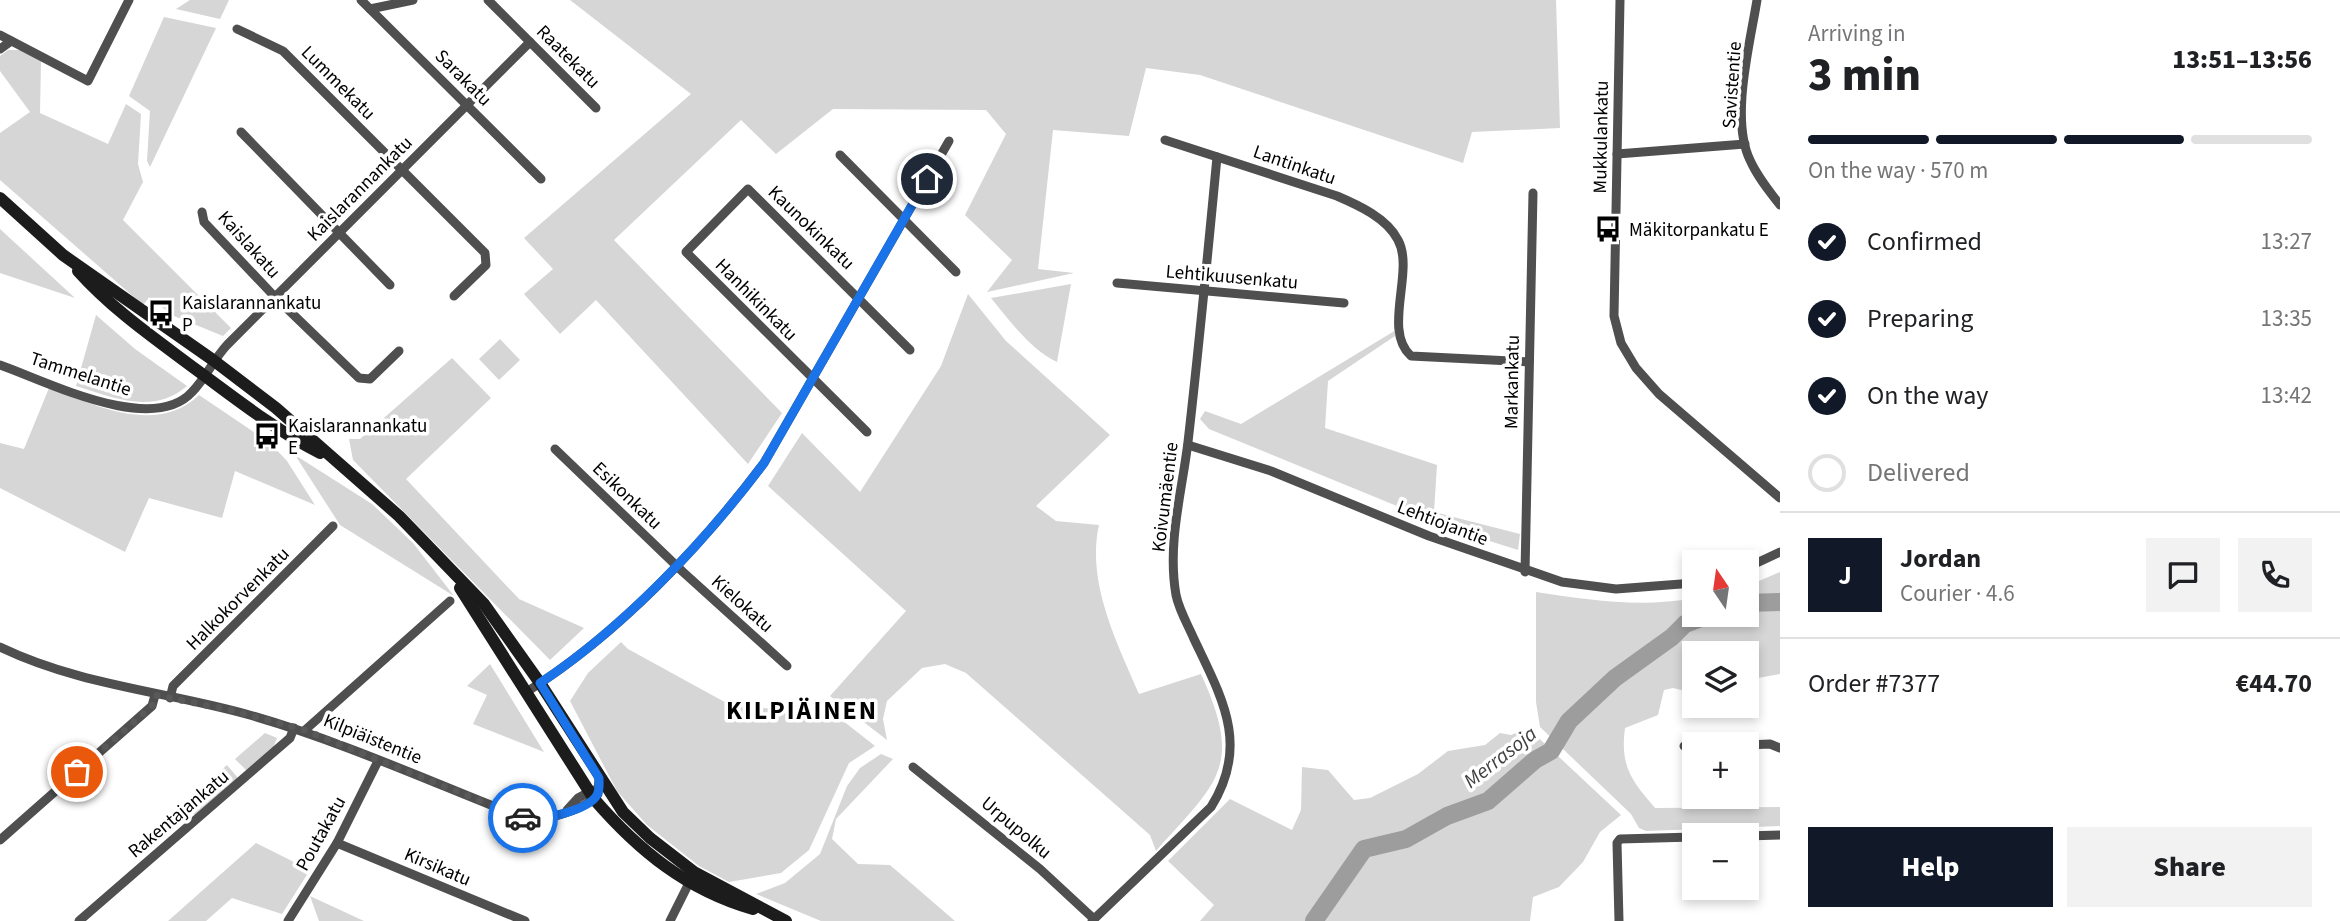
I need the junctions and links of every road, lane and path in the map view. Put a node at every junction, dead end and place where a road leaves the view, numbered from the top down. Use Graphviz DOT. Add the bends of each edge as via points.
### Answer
graph roads {
  1 [pos="129,0"];
  2 [pos="361,0"];
  3 [pos="413,0"];
  4 [pos="488,0"];
  5 [pos="1620,0"];
  6 [pos="1757,0"];
  7 [pos="370,9"];
  8 [pos="237,29"];
  9 [pos="0,35"];
  10 [pos="11,41"];
  11 [pos="530,42"];
  12 [pos="0,50"];
  13 [pos="467,105"];
  14 [pos="596,108"];
  15 [pos="241,132"];
  16 [pos="1165,140"];
  17 [pos="949,141"];
  18 [pos="1745,144"];
  19 [pos="1617,154"];
  20 [pos="840,155"];
  21 [pos="1217,157"];
  22 [pos="402,170"];
  23 [pos="541,179"];
  24 [pos="748,189"];
  25 [pos="1533,193"];
  26 [pos="0,198"];
  27 [pos="1780,205"];
  28 [pos="202,212"];
  29 [pos="904,218"];
  30 [pos="339,233"];
  31 [pos="63,255"];
  32 [pos="956,272"];
  33 [pos="1117,283"];
  34 [pos="390,285"];
  35 [pos="1204,291"];
  36 [pos="454,296"];
  37 [pos="275,297"];
  38 [pos="858,297"];
  39 [pos="1344,303"];
  40 [pos="910,350"];
  41 [pos="399,351"];
  42 [pos="213,360"];
  43 [pos="1529,362"];
  44 [pos="0,365"];
  45 [pos="204,375"];
  46 [pos="812,379"];
  47 [pos="867,432"];
  48 [pos="1188,445"];
  49 [pos="555,449"];
  50 [pos="327,456"];
  51 [pos="1780,498"];
  52 [pos="334,526"];
  53 [pos="1780,552"];
  54 [pos="1759,562"];
  55 [pos="446,565"];
  56 [pos="676,565"];
  57 [pos="1525,572"];
  58 [pos="1682,584"];
  59 [pos="450,601"];
  60 [pos="0,647"];
  61 [pos="787,666"];
  62 [pos="540,683"];
  63 [pos="528,691"];
  64 [pos="155,695"];
  65 [pos="170,698"];
  66 [pos="299,729"];
  67 [pos="1759,744"];
  68 [pos="1780,748"];
  69 [pos="378,761"];
  70 [pos="913,767"];
  71 [pos="598,790"];
  72 [pos="1780,835"];
  73 [pos="1759,836"];
  74 [pos="1682,837"];
  75 [pos="0,840"];
  76 [pos="337,843"];
  77 [pos="691,877"];
  78 [pos="1093,920"];
  79 [pos="79,921"];
  80 [pos="289,921"];
  81 [pos="525,921"];
  82 [pos="670,921"];
  83 [pos="786,921"];
  84 [pos="1619,921"];
  1 -- 10 [label="street" via="88,81"];
  2 -- 7 [label="street, Sarakatu"];
  3 -- 7 [label="street"];
  4 -- 11 [label="street, Raatekatu"];
  5 -- 19 [label="street, Mukkulankatu"];
  6 -- 18 [label="street, Savistentie" via="1744,89"];
  7 -- 13 [label="street, Sarakatu"];
  8 -- 22 [label="street, Lummekatu" via="283,51"];
  9 -- 10 [label="street"];
  10 -- 12 [label="street"];
  11 -- 13 [label="street, Kaislarannankatu"];
  11 -- 14 [label="street, Raatekatu"];
  13 -- 22 [label="street, Kaislarannankatu"];
  13 -- 23 [label="street, Sarakatu"];
  15 -- 30 [label="street"];
  16 -- 21 [label="street, Lantinkatu"];
  17 -- 29 [label="street"];
  18 -- 19 [label="street"];
  18 -- 27 [label="street, Savistentie" via="1750,160"];
  19 -- 51 [label="street, Mukkulankatu" via="1614,316 1621,343 1659,394"];
  20 -- 29 [label="street"];
  21 -- 35 [label="street, Koivumäentie"];
  21 -- 43 [label="street, Lantinkatu" via="1361,207 1389,229 1400,243 1399,310 1404,349 1411,356"];
  22 -- 30 [label="street, Kaislarannankatu"];
  22 -- 36 [label="street, Lummekatu" via="485,253 486,265"];
  24 -- 38 [label="street, Kaunokinkatu"];
  24 -- 46 [label="street, Hanhikinkatu" via="685,252"];
  25 -- 43 [label="street, Markankatu"];
  26 -- 31 [label="street"];
  28 -- 37 [label="street, Kaislakatu" via="204,222"];
  29 -- 32 [label="street"];
  29 -- 38 [label="street"];
  30 -- 34 [label="street"];
  30 -- 37 [label="street, Kaislarannankatu"];
  31 -- 42 [label="street"];
  31 -- 45 [label="street" via="93,288"];
  33 -- 35 [label="street, Lehtikuusenkatu"];
  35 -- 39 [label="street, Lehtikuusenkatu"];
  35 -- 48 [label="street, Koivumäentie"];
  37 -- 41 [label="street, Kaislakatu" via="359,378 370,379"];
  37 -- 42 [label="street, Kaislarannankatu"];
  38 -- 40 [label="street, Kaunokinkatu"];
  38 -- 46 [label="street"];
  42 -- 45 [label="street, Tammelantie"];
  42 -- 50 [label="street" via="304,431"];
  43 -- 57 [label="street, Markankatu"];
  44 -- 45 [label="street, Tammelantie" via="116,406 143,410 176,404 192,393"];
  45 -- 50 [label="street" via="298,442"];
  46 -- 47 [label="street, Hanhikinkatu"];
  46 -- 56 [label="street" via="757,472"];
  48 -- 57 [label="street, Lehtiojantie" via="1271,471"];
  48 -- 78 [label="street, Koivumäentie" via="1173,543 1176,596 1223,699 1231,759 1225,786 1211,807"];
  49 -- 56 [label="street, Esikonkatu"];
  50 -- 55 [label="street" via="399,516"];
  52 -- 65 [label="street, Halkokorvenkatu" via="173,686"];
  53 -- 54 [label="street"];
  55 -- 62 [label="street" via="484,604"];
  55 -- 63 [label="street"];
  56 -- 61 [label="street, Kielokatu"];
  56 -- 62 [label="street" via="582,656"];
  57 -- 58 [label="street, Lehtiojantie" via="1616,589"];
  59 -- 66 [label="street, Rakentajankatu"];
  60 -- 64 [label="street, Kilpiäistentie" via="48,668"];
  62 -- 63 [label="street"];
  62 -- 71 [label="street"];
  63 -- 71 [label="street"];
  64 -- 65 [label="street, Kilpiäistentie"];
  64 -- 75 [label="street" via="152,706"];
  65 -- 66 [label="street, Kilpiäistentie"];
  66 -- 69 [label="street, Kilpiäistentie"];
  66 -- 79 [label="street, Rakentajankatu"];
  67 -- 68 [label="street"];
  69 -- 71 [label="street, Kilpiäistentie" via="526,819 546,819"];
  69 -- 76 [label="street, Poutakatu"];
  70 -- 78 [label="street, Urpupolku" via="1033,864"];
  71 -- 77 [label="street" via="640,849"];
  72 -- 73 [label="street"];
  74 -- 84 [label="street" via="1620,839"];
  76 -- 80 [label="street, Poutakatu"];
  76 -- 81 [label="street, Kirsikatu"];
  77 -- 82 [label="street"];
  77 -- 83 [label="street" via="728,902"];
}
